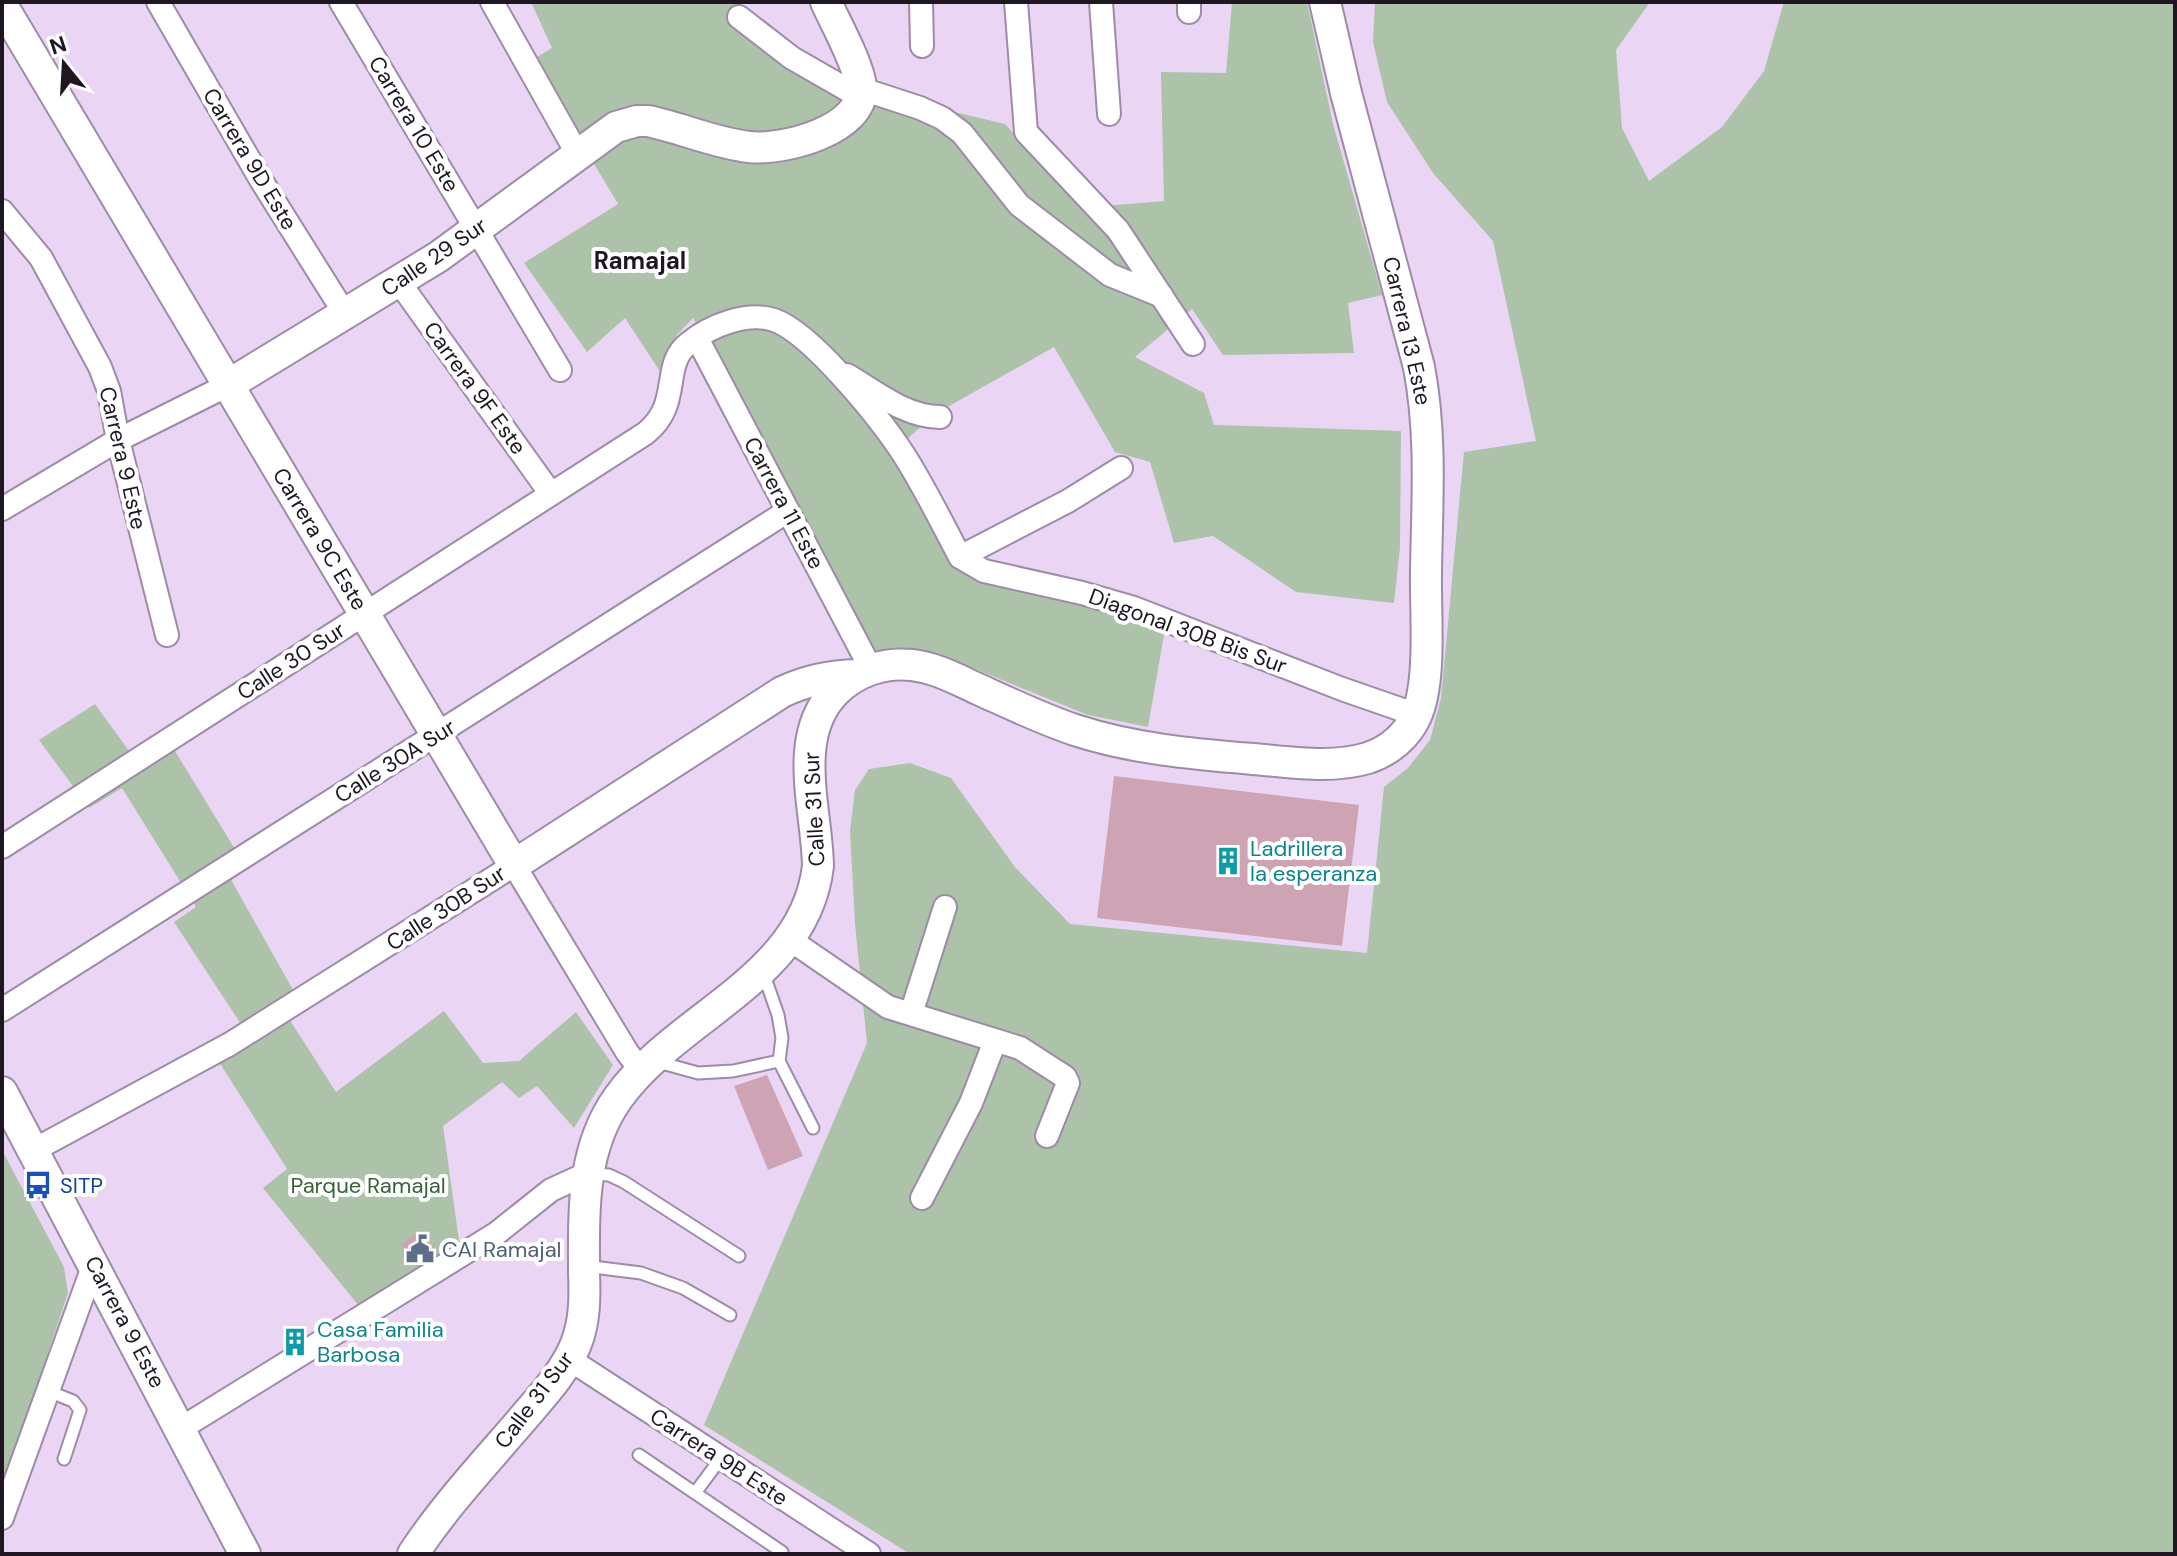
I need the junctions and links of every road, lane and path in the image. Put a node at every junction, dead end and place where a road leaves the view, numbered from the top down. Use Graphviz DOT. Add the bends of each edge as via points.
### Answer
graph roads {
  1 [pos="158,2"];
  2 [pos="341,2"];
  3 [pos="492,2"];
  4 [pos="826,2"];
  5 [pos="921,2"];
  6 [pos="1016,2"];
  7 [pos="1101,2"];
  8 [pos="1325,2"];
  9 [pos="2,5"];
  10 [pos="739,17"];
  11 [pos="922,46"];
  12 [pos="861,93"];
  13 [pos="1109,114"];
  14 [pos="578,155"];
  15 [pos="2,211"];
  16 [pos="478,230"];
  17 [pos="399,282"];
  18 [pos="1162,296"];
  19 [pos="345,314"];
  20 [pos="697,338"];
  21 [pos="1193,344"];
  22 [pos="836,369"];
  23 [pos="560,370"];
  24 [pos="228,385"];
  25 [pos="940,417"];
  26 [pos="118,440"];
  27 [pos="1121,468"];
  28 [pos="551,494"];
  29 [pos="2,509"];
  30 [pos="788,511"];
  31 [pos="960,557"];
  32 [pos="365,614"];
  33 [pos="167,635"];
  34 [pos="864,672"];
  35 [pos="1417,715"];
  36 [pos="436,734"];
  37 [pos="2,847"];
  38 [pos="514,865"];
  39 [pos="945,907"];
  40 [pos="789,939"];
  41 [pos="762,970"];
  42 [pos="2,1010"];
  43 [pos="911,1014"];
  44 [pos="995,1041"];
  45 [pos="779,1061"];
  46 [pos="647,1066"];
  47 [pos="2,1092"];
  48 [pos="813,1128"];
  49 [pos="1047,1136"];
  50 [pos="34,1150"];
  51 [pos="586,1174"];
  52 [pos="922,1198"];
  53 [pos="739,1256"];
  54 [pos="94,1264"];
  55 [pos="584,1266"];
  56 [pos="730,1315"];
  57 [pos="569,1359"];
  58 [pos="48,1391"];
  59 [pos="180,1429"];
  60 [pos="639,1455"];
  61 [pos="721,1458"];
  62 [pos="64,1459"];
  63 [pos="695,1493"];
  64 [pos="2,1518"];
  65 [pos="418,1552"];
  66 [pos="782,1552"];
  67 [pos="245,1554"];
  68 [pos="869,1554"];
  1 -- 19 [label="street, Carrera 9D Este"];
  2 -- 16 [label="street, Carrera 10 Este"];
  3 -- 14 [label="street"];
  4 -- 12 [label="street"];
  5 -- 11 [label="street"];
  6 -- 18 [label="street" via="1026,132 1118,230"];
  7 -- 13 [label="street"];
  8 -- 35 [label="street, Carrera 13 Este" via="1427,411 1424,680"];
  9 -- 24 [label="street, Carrera 9C Este"];
  10 -- 12 [label="street" via="792,58"];
  12 -- 14 [label="street, Calle 29 Sur" via="851,116 837,127 777,145 731,144 637,121 616,127"];
  12 -- 18 [label="street" via="942,118 962,133 1019,205 1110,275"];
  14 -- 16 [label="street, Calle 29 Sur"];
  15 -- 26 [label="street, Carrera 9 Este" via="41,258 100,367"];
  16 -- 17 [label="street, Calle 29 Sur"];
  16 -- 23 [label="street, Carrera 10 Este"];
  17 -- 19 [label="street, Calle 29 Sur"];
  17 -- 28 [label="street, Carrera 9F Este"];
  18 -- 21 [label="street"];
  19 -- 24 [label="street, Calle 29 Sur"];
  20 -- 22 [label="street" via="760,317 777,321 806,340"];
  20 -- 28 [label="street, Calle 30 Sur" via="676,359 669,399 656,425"];
  20 -- 30 [label="street, Carrera 11 Este"];
  22 -- 25 [label="street" via="907,410"];
  22 -- 31 [label="street" via="903,454"];
  24 -- 26 [label="street, Calle 29 Sur"];
  24 -- 32 [label="street, Carrera 9C Este"];
  26 -- 29 [label="street, Calle 29 Sur"];
  26 -- 33 [label="street, Carrera 9 Este"];
  27 -- 31 [label="street"];
  28 -- 32 [label="street, Calle 30 Sur"];
  30 -- 34 [label="street, Carrera 11 Este"];
  30 -- 36 [label="street, Calle 30A Sur"];
  31 -- 35 [label="street, Diagonal 30B Bis Sur" via="984,571 1134,608"];
  32 -- 36 [label="street, Carrera 9C Este"];
  32 -- 37 [label="street, Calle 30 Sur"];
  34 -- 35 [label="street" via="900,664 930,668 1051,721 1115,741 1295,762 1349,761 1381,753 1396,743"];
  34 -- 38 [label="street, Calle 30B Sur" via="804,681 782,692"];
  34 -- 40 [label="street, Calle 31 Sur" via="825,703 813,730 809,758 817,875"];
  36 -- 38 [label="street, Carrera 9C Este"];
  36 -- 42 [label="street, Calle 30A Sur"];
  38 -- 46 [label="street, Carrera 9C Este" via="627,1052"];
  38 -- 50 [label="street, Calle 30B Sur" via="230,1044"];
  39 -- 43 [label="street"];
  40 -- 41 [label="street, Calle 31 Sur"];
  40 -- 43 [label="street" via="888,1007"];
  41 -- 45 [label="lane" via="778,1015"];
  41 -- 46 [label="street, Calle 31 Sur"];
  43 -- 44 [label="street"];
  44 -- 49 [label="street" via="1020,1048 1065,1077 1068,1083"];
  44 -- 52 [label="street" via="971,1103"];
  45 -- 46 [label="lane" via="698,1073"];
  45 -- 48 [label="lane"];
  46 -- 51 [label="street, Calle 31 Sur" via="620,1094 599,1128"];
  47 -- 50 [label="street, Carrera 9 Este"];
  50 -- 54 [label="street, Carrera 9 Este"];
  51 -- 53 [label="lane" via="624,1182"];
  51 -- 55 [label="street, Calle 31 Sur"];
  51 -- 59 [label="street" via="551,1190 497,1233"];
  54 -- 58 [label="street"];
  54 -- 59 [label="street, Carrera 9 Este"];
  55 -- 56 [label="lane" via="641,1273 683,1288"];
  55 -- 57 [label="street, Calle 31 Sur" via="584,1314"];
  57 -- 61 [label="street, Carrera 9B Este"];
  57 -- 65 [label="street, Calle 31 Sur"];
  58 -- 62 [label="lane" via="73,1401 80,1410"];
  58 -- 64 [label="street"];
  59 -- 67 [label="street, Carrera 9 Este"];
  60 -- 63 [label="lane"];
  61 -- 63 [label="lane"];
  61 -- 68 [label="street, Carrera 9B Este"];
  63 -- 66 [label="lane"];
}
